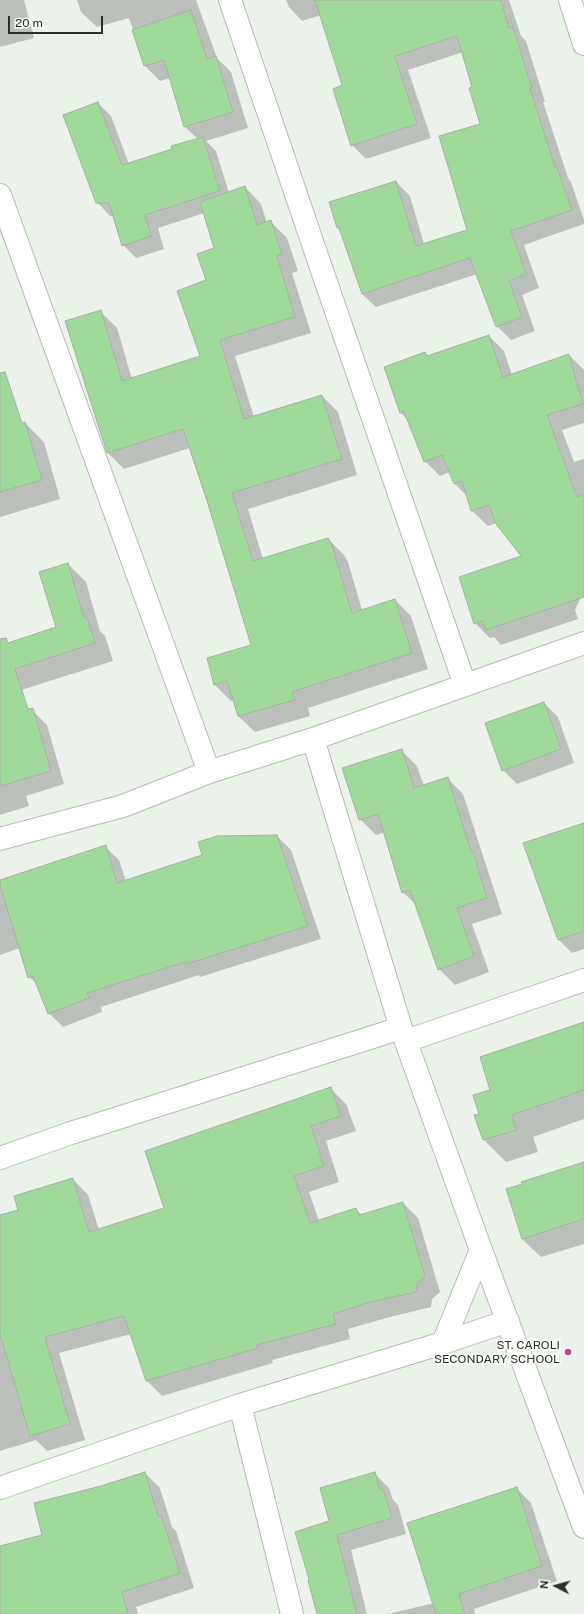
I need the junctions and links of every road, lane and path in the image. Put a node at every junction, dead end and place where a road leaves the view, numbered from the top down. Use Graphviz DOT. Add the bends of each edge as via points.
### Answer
graph roads {
  1 [pos="230,0"];
  2 [pos="570,0"];
  3 [pos="584,44"];
  4 [pos="0,195"];
  5 [pos="584,643"];
  6 [pos="465,685"];
  7 [pos="313,739"];
  8 [pos="210,772"];
  9 [pos="0,839"];
  10 [pos="584,980"];
  11 [pos="404,1035"];
  12 [pos="0,1158"];
  13 [pos="481,1250"];
  14 [pos="508,1322"];
  15 [pos="443,1343"];
  16 [pos="240,1405"];
  17 [pos="0,1488"];
  18 [pos="584,1527"];
  19 [pos="292,1614"];
  1 -- 6 [label="street"];
  2 -- 3 [label="street"];
  4 -- 8 [label="street"];
  5 -- 6 [label="street"];
  6 -- 7 [label="street"];
  7 -- 8 [label="street"];
  7 -- 11 [label="street"];
  8 -- 9 [label="street" via="123,806"];
  10 -- 11 [label="street"];
  11 -- 12 [label="street" via="71,1133"];
  11 -- 13 [label="street"];
  13 -- 14 [label="street"];
  13 -- 15 [label="street"];
  14 -- 15 [label="street"];
  14 -- 18 [label="street"];
  15 -- 16 [label="street"];
  16 -- 17 [label="street"];
  16 -- 19 [label="street"];
}
